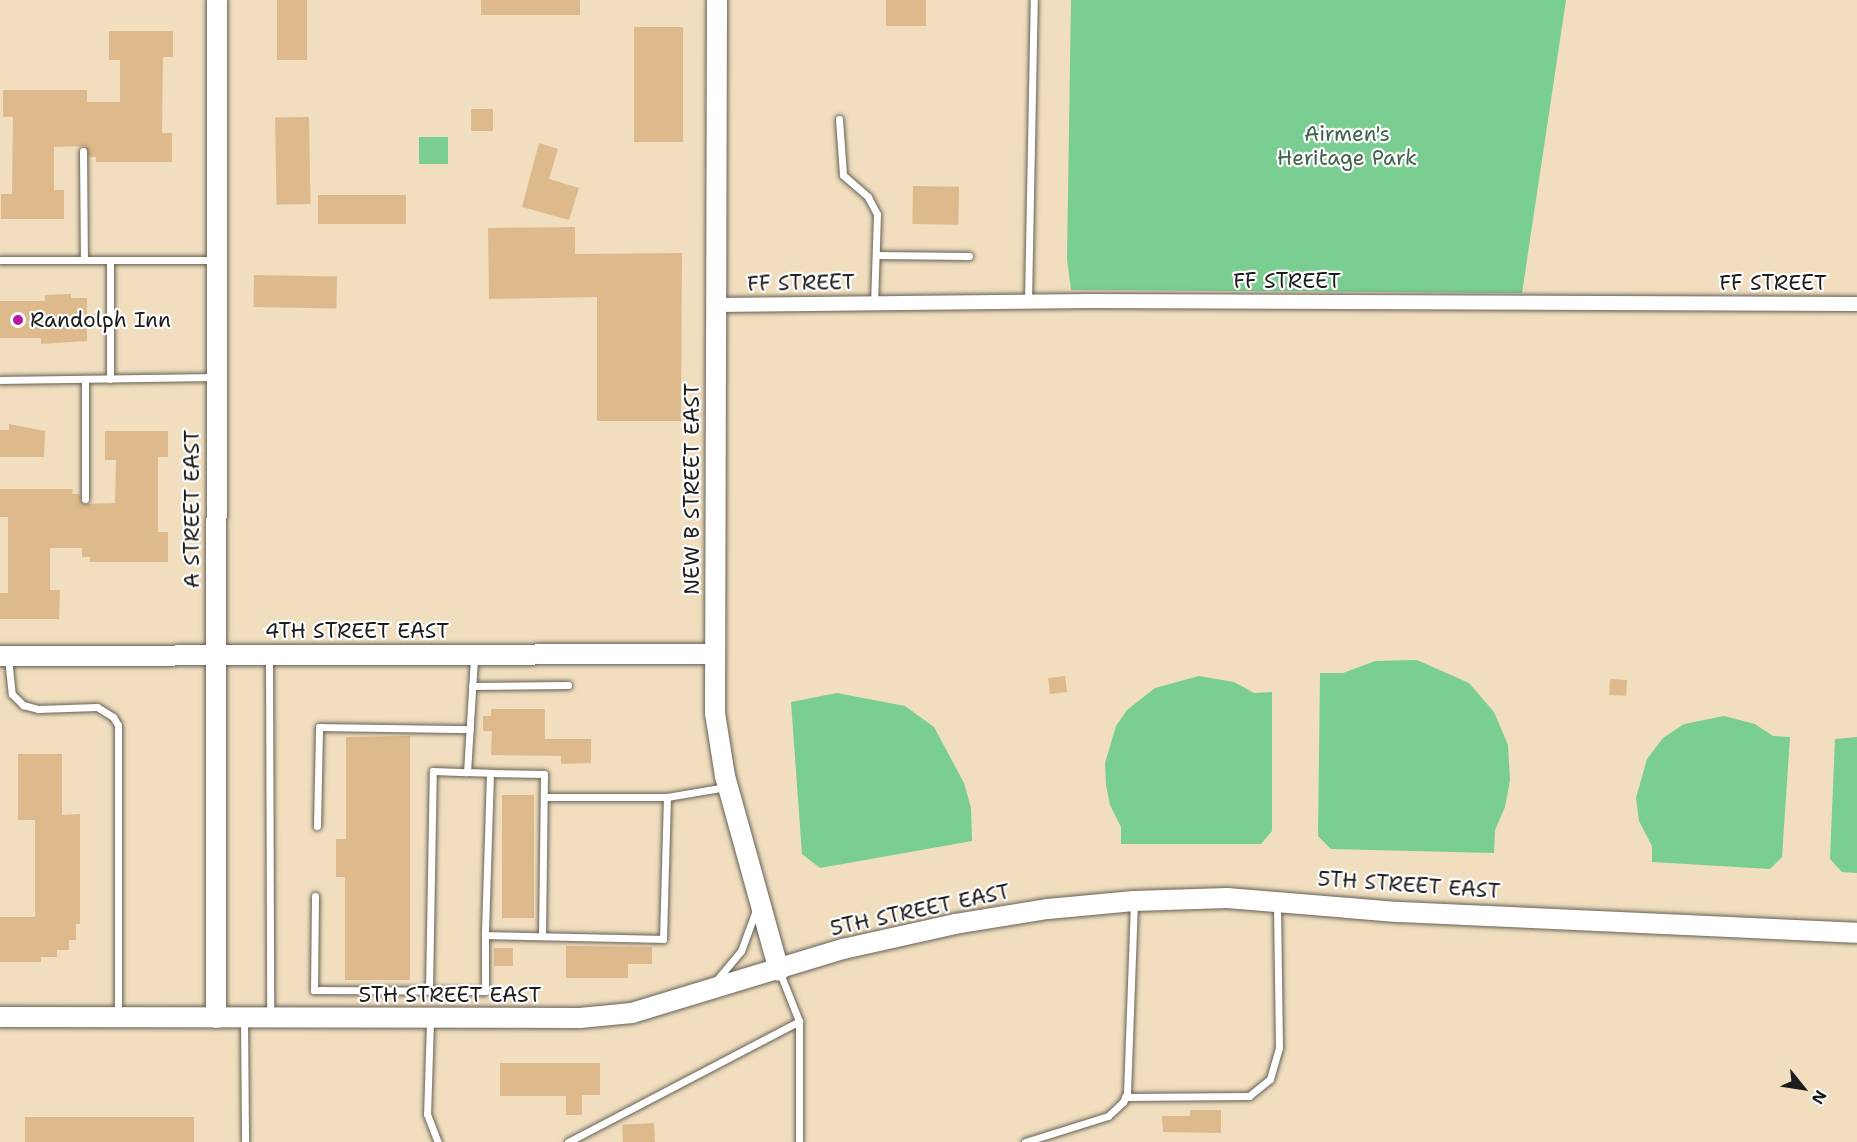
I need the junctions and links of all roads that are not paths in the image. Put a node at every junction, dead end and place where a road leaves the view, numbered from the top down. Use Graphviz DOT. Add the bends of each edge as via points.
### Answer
graph roads {
  1 [pos="217,0"];
  2 [pos="717,0"];
  3 [pos="1034,0"];
  4 [pos="839,119"];
  5 [pos="83,150"];
  6 [pos="877,255"];
  7 [pos="969,256"];
  8 [pos="0,260"];
  9 [pos="84,260"];
  10 [pos="110,260"];
  11 [pos="217,260"];
  12 [pos="1028,301"];
  13 [pos="874,303"];
  14 [pos="1857,304"];
  15 [pos="717,305"];
  16 [pos="216,377"];
  17 [pos="85,379"];
  18 [pos="110,379"];
  19 [pos="0,380"];
  20 [pos="85,499"];
  21 [pos="715,654"];
  22 [pos="474,655"];
  23 [pos="4,656"];
  24 [pos="216,656"];
  25 [pos="269,656"];
  26 [pos="568,685"];
  27 [pos="472,686"];
  28 [pos="470,729"];
  29 [pos="467,772"];
  30 [pos="490,773"];
  31 [pos="728,787"];
  32 [pos="544,797"];
  33 [pos="667,797"];
  34 [pos="316,826"];
  35 [pos="315,896"];
  36 [pos="759,898"];
  37 [pos="1134,901"];
  38 [pos="1277,901"];
  39 [pos="1857,933"];
  40 [pos="485,935"];
  41 [pos="542,936"];
  42 [pos="779,971"];
  43 [pos="429,990"];
  44 [pos="704,992"];
  45 [pos="0,1017"];
  46 [pos="118,1017"];
  47 [pos="216,1018"];
  48 [pos="244,1018"];
  49 [pos="270,1018"];
  50 [pos="430,1018"];
  51 [pos="800,1021"];
  52 [pos="1125,1097"];
  53 [pos="245,1142"];
  54 [pos="438,1142"];
  55 [pos="568,1142"];
  56 [pos="801,1142"];
  57 [pos="1025,1142"];
  1 -- 11 [label="street, A STREET EAST"];
  2 -- 15 [label="street, NEW B STREET EAST"];
  3 -- 12 [label="lane"];
  4 -- 6 [label="lane" via="843,176 874,206 879,224"];
  5 -- 9 [label="lane"];
  6 -- 7 [label="lane"];
  6 -- 13 [label="lane"];
  8 -- 9 [label="lane"];
  9 -- 10 [label="lane"];
  10 -- 11 [label="lane"];
  10 -- 18 [label="lane"];
  11 -- 16 [label="street, A STREET EAST"];
  12 -- 13 [label="street, FF STREET"];
  12 -- 14 [label="street, FF STREET"];
  13 -- 15 [label="street, FF STREET"];
  15 -- 21 [label="street, NEW B STREET EAST"];
  16 -- 18 [label="lane"];
  16 -- 24 [label="street, A STREET EAST"];
  17 -- 18 [label="lane"];
  17 -- 19 [label="lane"];
  17 -- 20 [label="lane"];
  21 -- 22 [label="street, 4TH STREET EAST"];
  21 -- 31 [label="street, NEW B STREET EAST" via="715,713"];
  22 -- 25 [label="street, 4TH STREET EAST"];
  22 -- 27 [label="lane"];
  23 -- 24 [label="street, 4TH STREET EAST"];
  23 -- 46 [label="lane" via="12,694 22,705 38,709 97,707 118,725"];
  24 -- 25 [label="street, 4TH STREET EAST"];
  24 -- 47 [label="street, A STREET EAST"];
  25 -- 49 [label="lane"];
  26 -- 27 [label="lane"];
  27 -- 28 [label="lane"];
  28 -- 29 [label="lane"];
  28 -- 34 [label="lane" via="319,727"];
  29 -- 30 [label="lane"];
  29 -- 43 [label="lane" via="433,771"];
  30 -- 32 [label="lane" via="544,774"];
  30 -- 40 [label="lane"];
  31 -- 33 [label="lane"];
  31 -- 36 [label="street, NEW B STREET EAST"];
  32 -- 33 [label="lane"];
  32 -- 41 [label="lane"];
  33 -- 41 [label="lane" via="663,939"];
  35 -- 43 [label="lane" via="314,990"];
  36 -- 42 [label="street, NEW B STREET EAST"];
  36 -- 44 [label="lane" via="751,932 741,951"];
  37 -- 38 [label="street, 5TH STREET EAST"];
  37 -- 42 [label="street, 5TH STREET EAST" via="1048,909 955,924 843,949"];
  37 -- 52 [label="lane"];
  38 -- 39 [label="street, 5TH STREET EAST" via="1399,912"];
  38 -- 52 [label="lane" via="1278,1048 1270,1078 1249,1096"];
  40 -- 41 [label="lane"];
  40 -- 43 [label="lane" via="485,990"];
  42 -- 44 [label="street, 5TH STREET EAST"];
  42 -- 51 [label="lane"];
  44 -- 50 [label="street, 5TH STREET EAST" via="632,1012 580,1018"];
  45 -- 46 [label="street, 5TH STREET EAST"];
  46 -- 47 [label="street, 5TH STREET EAST"];
  47 -- 48 [label="street, 5TH STREET EAST"];
  48 -- 49 [label="street, 5TH STREET EAST"];
  48 -- 53 [label="lane"];
  49 -- 50 [label="street, 5TH STREET EAST"];
  50 -- 54 [label="lane" via="427,1114"];
  51 -- 55 [label="lane"];
  51 -- 56 [label="lane"];
  52 -- 57 [label="lane" via="1108,1116"];
}
